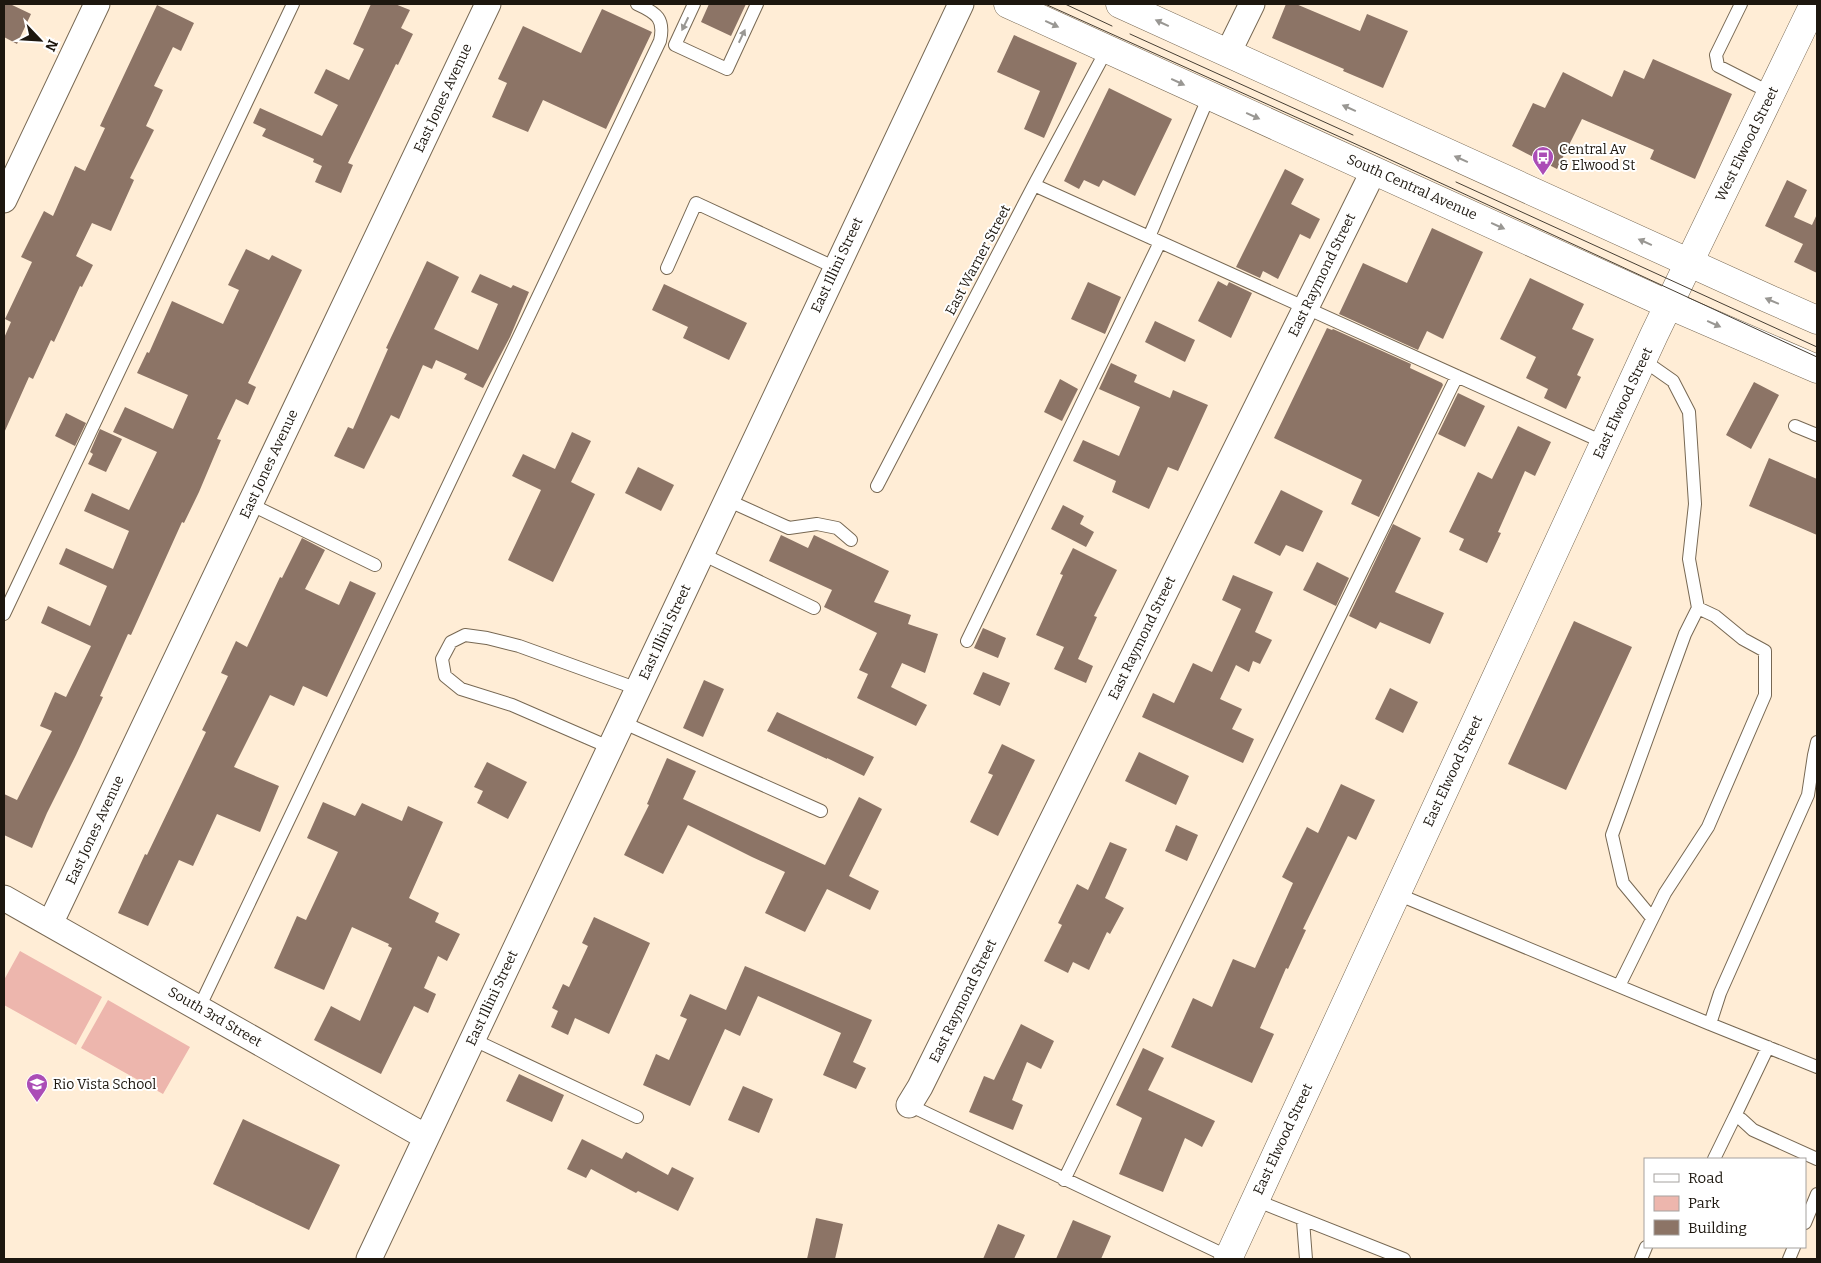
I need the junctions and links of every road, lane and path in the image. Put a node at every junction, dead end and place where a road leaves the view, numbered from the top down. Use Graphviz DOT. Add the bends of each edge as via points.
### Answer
graph roads {
  1 [pos="97,4"];
  2 [pos="293,4"];
  3 [pos="488,4"];
  4 [pos="637,4"];
  5 [pos="694,4"];
  6 [pos="757,4"];
  7 [pos="961,4"];
  8 [pos="1008,4"];
  9 [pos="1252,4"];
  10 [pos="1741,4"];
  11 [pos="1814,4"];
  12 [pos="1126,5"];
  13 [pos="1107,49"];
  14 [pos="1228,53"];
  15 [pos="1771,93"];
  16 [pos="1209,96"];
  17 [pos="1374,170"];
  18 [pos="1034,185"];
  19 [pos="4,200"];
  20 [pos="1154,240"];
  21 [pos="666,268"];
  22 [pos="836,268"];
  23 [pos="1679,283"];
  24 [pos="1306,308"];
  25 [pos="1817,320"];
  26 [pos="1643,360"];
  27 [pos="1817,368"];
  28 [pos="1456,376"];
  29 [pos="1795,426"];
  30 [pos="1817,435"];
  31 [pos="1605,443"];
  32 [pos="877,486"];
  33 [pos="727,500"];
  34 [pos="250,504"];
  35 [pos="851,540"];
  36 [pos="702,554"];
  37 [pos="376,565"];
  38 [pos="814,608"];
  39 [pos="1698,608"];
  40 [pos="4,614"];
  41 [pos="967,641"];
  42 [pos="638,689"];
  43 [pos="622,722"];
  44 [pos="1817,742"];
  45 [pos="611,748"];
  46 [pos="1814,780"];
  47 [pos="821,811"];
  48 [pos="1396,894"];
  49 [pos="4,898"];
  50 [pos="1652,918"];
  51 [pos="50,924"];
  52 [pos="1618,986"];
  53 [pos="199,1008"];
  54 [pos="1710,1024"];
  55 [pos="472,1040"];
  56 [pos="1768,1047"];
  57 [pos="1817,1067"];
  58 [pos="910,1105"];
  59 [pos="1735,1116"];
  60 [pos="637,1117"];
  61 [pos="426,1137"];
  62 [pos="1714,1158"];
  63 [pos="1817,1160"];
  64 [pos="1064,1180"];
  65 [pos="1817,1194"];
  66 [pos="1255,1200"];
  67 [pos="1303,1221"];
  68 [pos="1806,1221"];
  69 [pos="1228,1258"];
  70 [pos="369,1259"];
  71 [pos="1306,1259"];
  72 [pos="1404,1259"];
  1 -- 19 [label="street"];
  2 -- 40 [label="lane"];
  3 -- 34 [label="street, East Jones Avenue"];
  4 -- 53 [label="lane" via="658,16 663,28 660,41"];
  5 -- 6 [label="lane, one-way" via="675,45 727,69"];
  7 -- 22 [label="street, East Illini Street"];
  8 -- 13 [label="main road, South Central Avenue, one-way"];
  9 -- 14 [label="street"];
  10 -- 15 [label="lane" via="1716,55 1718,66"];
  11 -- 15 [label="main road, West Elwood Street"];
  14 -- 12 [label="main road, South Central Avenue, one-way"];
  13 -- 16 [label="main road, South Central Avenue, one-way"];
  13 -- 18 [label="lane, East Warner Street"];
  23 -- 14 [label="main road, South Central Avenue, one-way"];
  15 -- 23 [label="main road, West Elwood Street"];
  16 -- 17 [label="main road, South Central Avenue, one-way"];
  16 -- 20 [label="lane"];
  17 -- 23 [label="main road, South Central Avenue, one-way"];
  17 -- 24 [label="street, East Raymond Street"];
  18 -- 20 [label="lane"];
  18 -- 32 [label="lane, East Warner Street"];
  20 -- 24 [label="lane"];
  20 -- 41 [label="lane"];
  21 -- 22 [label="lane" via="696,203"];
  22 -- 33 [label="street, East Illini Street"];
  25 -- 23 [label="main road, South Central Avenue, one-way" via="1766,298"];
  23 -- 26 [label="main road, East Elwood Street"];
  23 -- 27 [label="main road, South Central Avenue, one-way"];
  24 -- 28 [label="lane"];
  24 -- 58 [label="street, East Raymond Street"];
  26 -- 31 [label="main road, East Elwood Street"];
  26 -- 39 [label="lane" via="1673,381 1689,412 1695,504 1689,559"];
  28 -- 31 [label="lane"];
  28 -- 64 [label="lane"];
  29 -- 30 [label="lane"];
  31 -- 48 [label="main road, East Elwood Street"];
  33 -- 35 [label="lane" via="789,528 816,524 837,528"];
  33 -- 36 [label="street, East Illini Street"];
  34 -- 37 [label="lane"];
  34 -- 51 [label="street, East Jones Avenue"];
  36 -- 38 [label="lane"];
  36 -- 42 [label="street, East Illini Street"];
  39 -- 50 [label="lane" via="1685,634 1612,835 1623,883"];
  39 -- 50 [label="lane" via="1765,651 1765,695 1708,827"];
  42 -- 43 [label="street, East Illini Street"];
  42 -- 45 [label="lane" via="519,646 487,638 466,636 451,642 442,659 445,676 461,689 512,705"];
  43 -- 45 [label="street, East Illini Street"];
  43 -- 47 [label="lane"];
  44 -- 46 [label="lane"];
  45 -- 55 [label="street, East Illini Street"];
  46 -- 54 [label="lane" via="1720,993"];
  48 -- 52 [label="lane"];
  48 -- 66 [label="main road, East Elwood Street"];
  49 -- 51 [label="street, South 3rd Street"];
  50 -- 52 [label="lane"];
  51 -- 53 [label="street, South 3rd Street"];
  52 -- 54 [label="lane"];
  53 -- 61 [label="street, South 3rd Street"];
  54 -- 56 [label="lane"];
  55 -- 60 [label="lane"];
  55 -- 61 [label="street, East Illini Street"];
  56 -- 57 [label="lane"];
  56 -- 59 [label="lane"];
  58 -- 64 [label="lane"];
  59 -- 62 [label="lane"];
  59 -- 63 [label="lane" via="1753,1130"];
  61 -- 70 [label="street, East Illini Street"];
  64 -- 69 [label="lane"];
  65 -- 68 [label="lane"];
  66 -- 67 [label="lane"];
  66 -- 69 [label="main road, East Elwood Street"];
  67 -- 71 [label="lane"];
  67 -- 72 [label="lane"];
}
